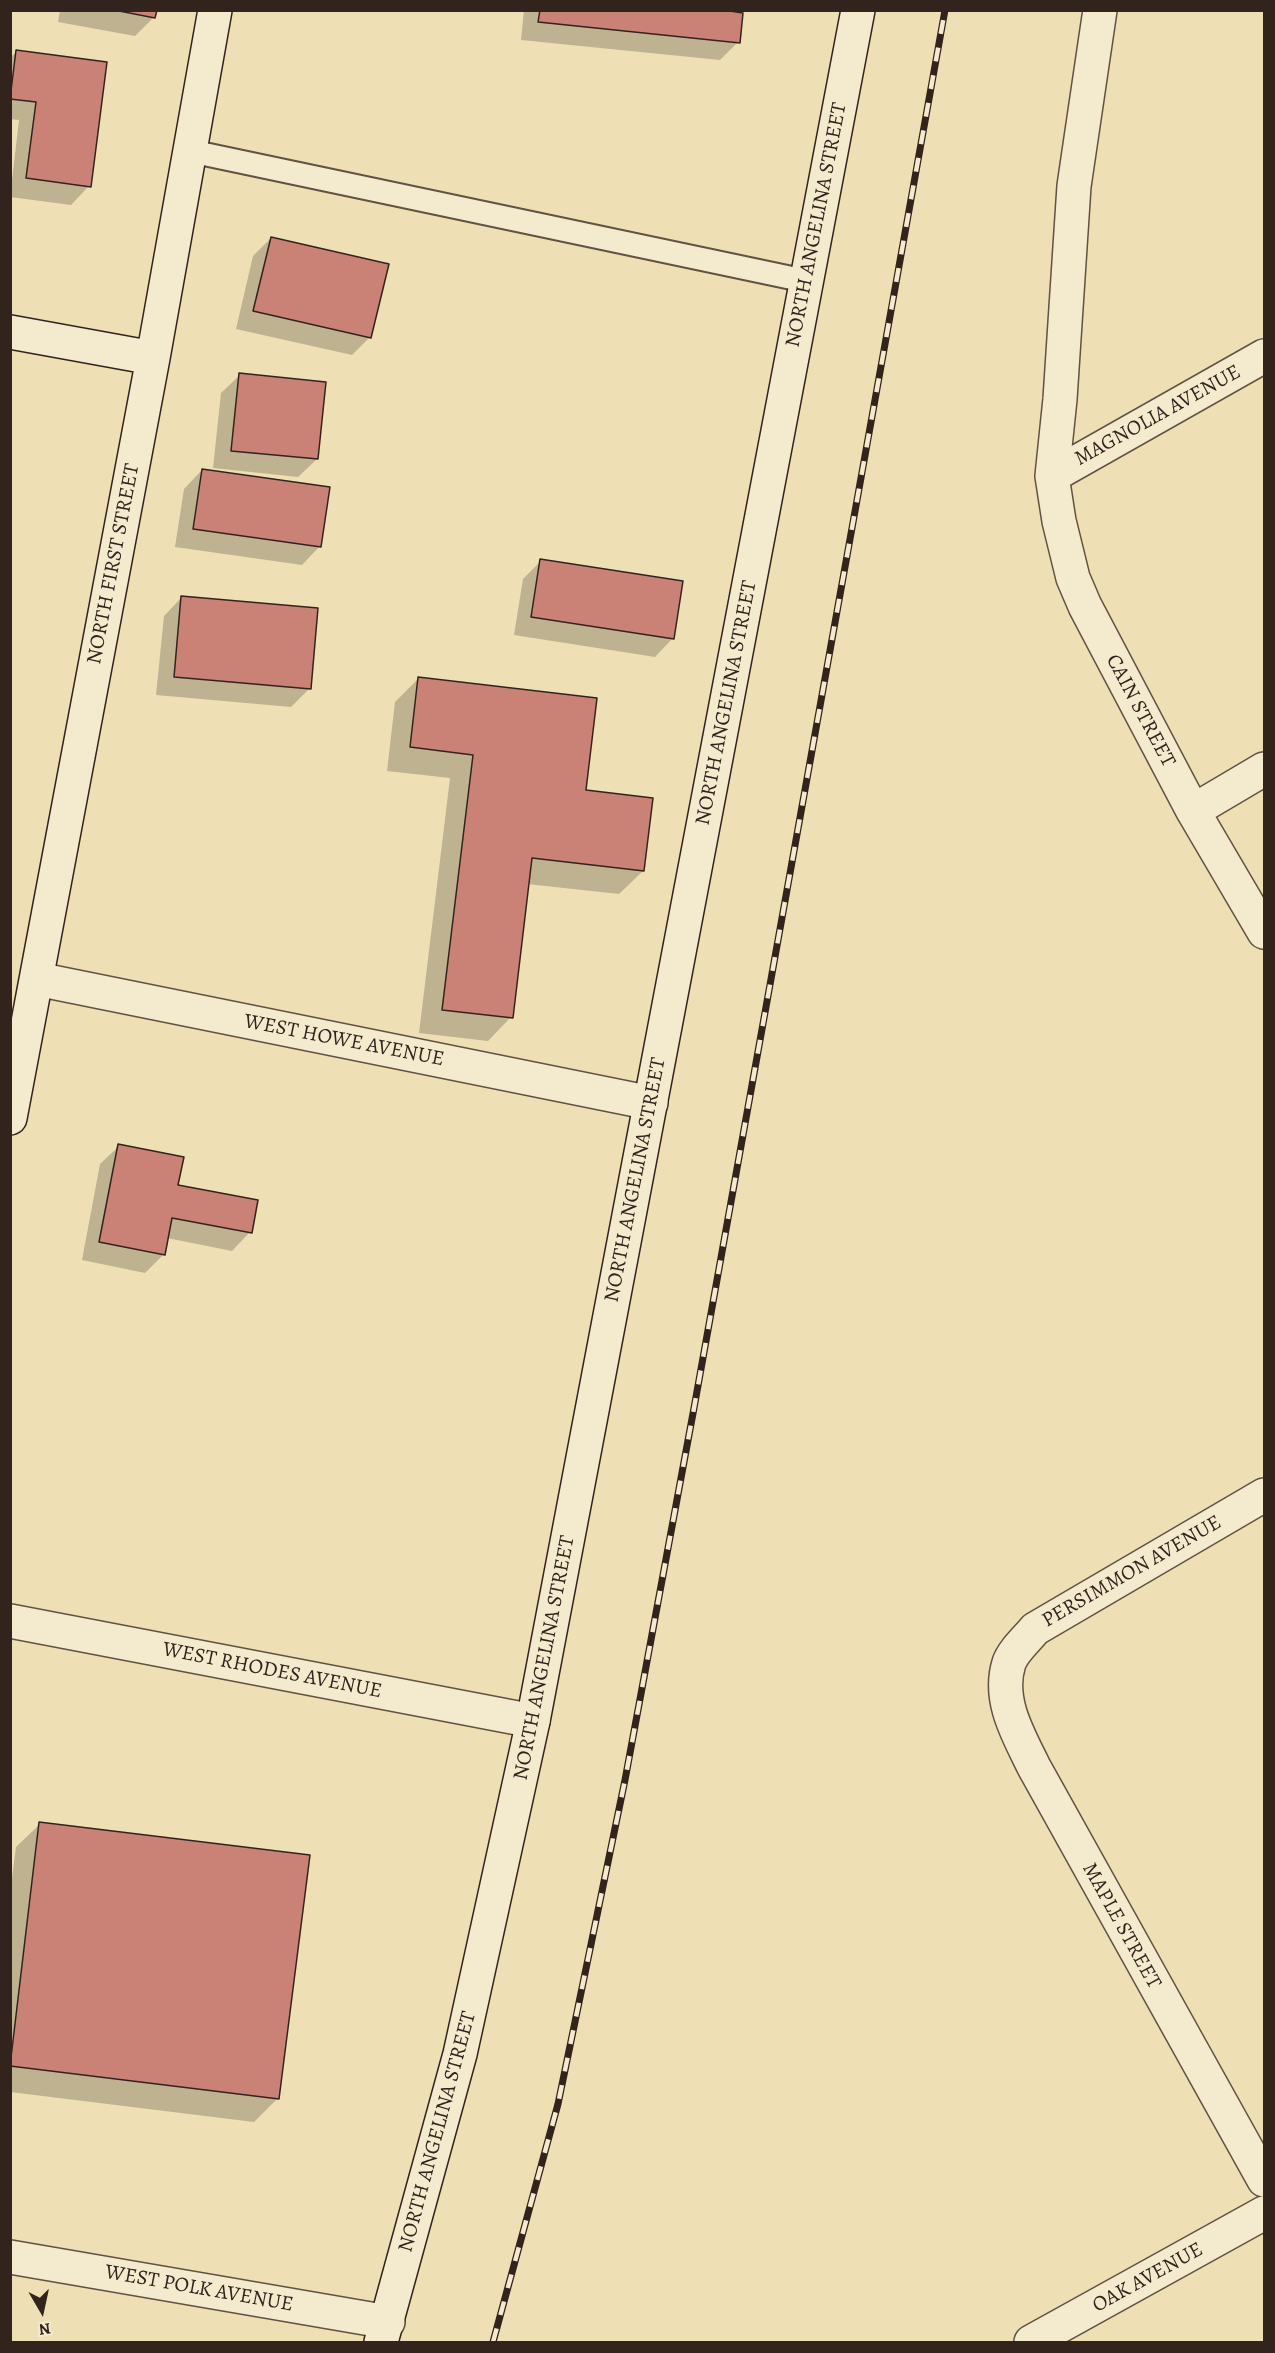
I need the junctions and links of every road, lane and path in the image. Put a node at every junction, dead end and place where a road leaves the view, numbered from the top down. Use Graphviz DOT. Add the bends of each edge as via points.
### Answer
graph roads {
  1 [pos="215,10"];
  2 [pos="858,10"];
  3 [pos="1100,10"];
  4 [pos="190,151"];
  5 [pos="806,281"];
  6 [pos="10,332"];
  7 [pos="1264,356"];
  8 [pos="153,358"];
  9 [pos="1052,476"];
  10 [pos="1264,769"];
  11 [pos="1193,811"];
  12 [pos="1264,932"];
  13 [pos="37,979"];
  14 [pos="651,1103"];
  15 [pos="10,1118"];
  16 [pos="1264,1495"];
  17 [pos="10,1621"];
  18 [pos="1009,1662"];
  19 [pos="533,1721"];
  20 [pos="1264,2180"];
  21 [pos="1264,2213"];
  22 [pos="10,2257"];
  23 [pos="384,2332"];
  24 [pos="1031,2343"];
  1 -- 4 [label="street, NORTH FIRST STREET"];
  2 -- 5 [label="street, NORTH ANGELINA STREET"];
  3 -- 9 [label="street, CAIN STREET" via="1074,186"];
  4 -- 5 [label="lane"];
  4 -- 8 [label="street, NORTH FIRST STREET"];
  5 -- 14 [label="street, NORTH ANGELINA STREET"];
  6 -- 8 [label="street"];
  7 -- 9 [label="street, MAGNOLIA AVENUE"];
  8 -- 13 [label="street, NORTH FIRST STREET"];
  9 -- 11 [label="street, CAIN STREET" via="1073,578"];
  10 -- 11 [label="street"];
  11 -- 12 [label="street, CAIN STREET"];
  13 -- 14 [label="street, WEST HOWE AVENUE"];
  13 -- 15 [label="street, NORTH FIRST STREET"];
  14 -- 19 [label="street, NORTH ANGELINA STREET"];
  16 -- 18 [label="street, PERSIMMON AVENUE" via="1035,1629"];
  17 -- 19 [label="street, WEST RHODES AVENUE"];
  18 -- 20 [label="street, MAPLE STREET" via="1006,1690 1010,1717 1034,1767"];
  19 -- 23 [label="street, NORTH ANGELINA STREET" via="460,2054"];
  21 -- 24 [label="street, OAK AVENUE"];
  22 -- 23 [label="street, WEST POLK AVENUE"];
}
